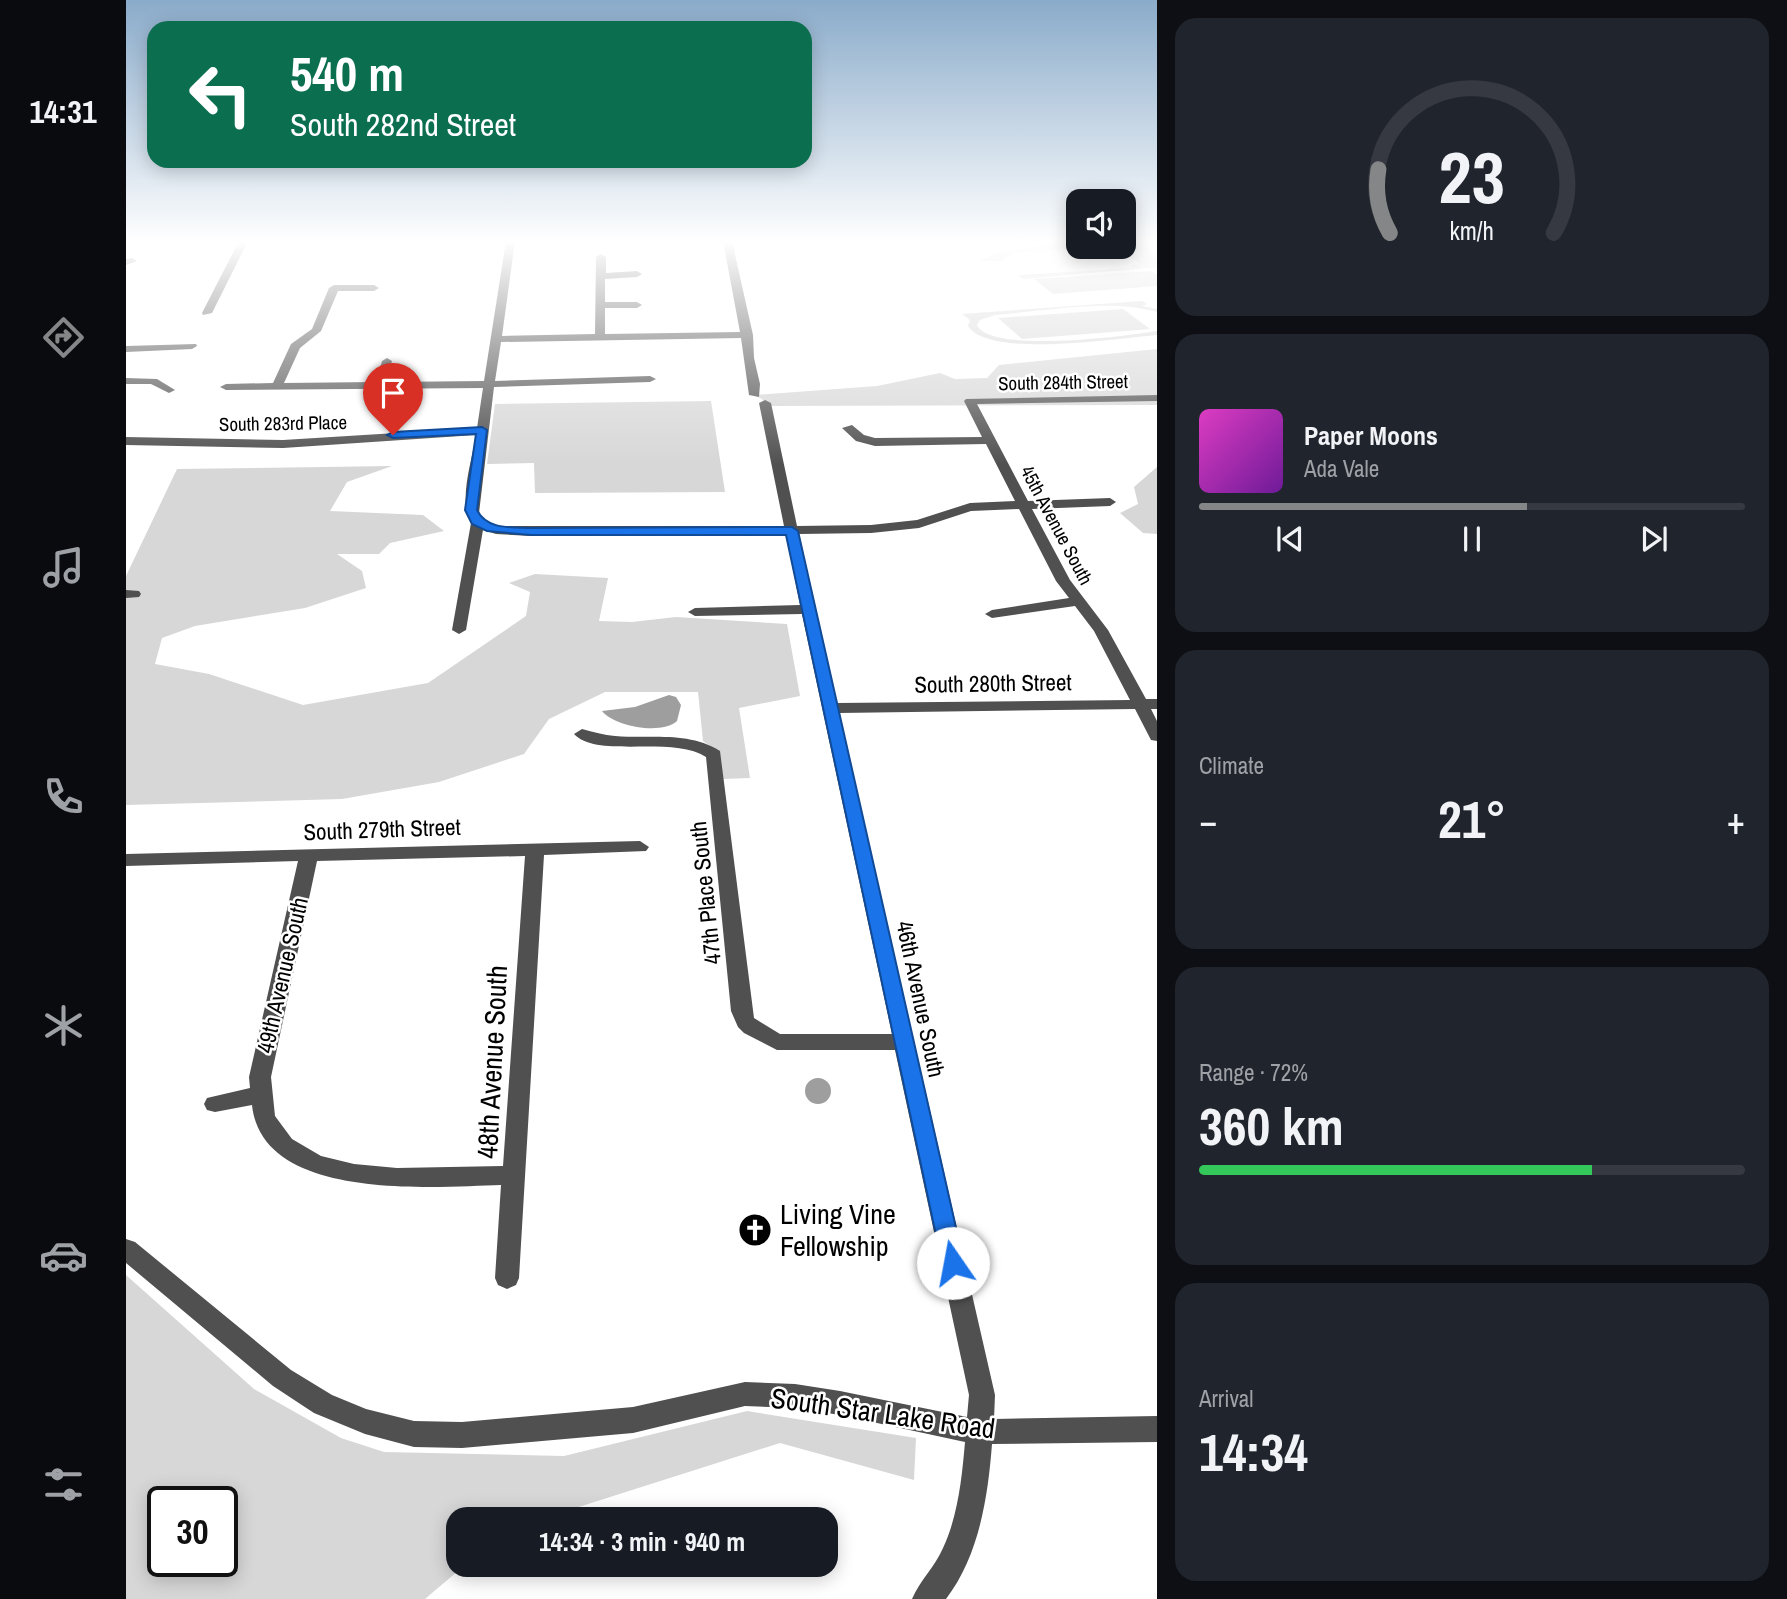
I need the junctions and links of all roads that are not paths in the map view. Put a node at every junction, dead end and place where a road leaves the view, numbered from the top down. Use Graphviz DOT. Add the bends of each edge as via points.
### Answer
graph roads {
  1 [pos="322,316"];
  2 [pos="500,316"];
  3 [pos="600,316"];
  4 [pos="744,316"];
  5 [pos="748,335"];
  6 [pos="600,337"];
  7 [pos="496,339"];
  8 [pos="192,346"];
  9 [pos="126,349"];
  10 [pos="387,361"];
  11 [pos="650,379"];
  12 [pos="126,381"];
  13 [pos="489,384"];
  14 [pos="381,385"];
  15 [pos="277,386"];
  16 [pos="226,387"];
  17 [pos="169,390"];
  18 [pos="1157,398"];
  19 [pos="970,401"];
  20 [pos="848,428"];
  21 [pos="482,430"];
  22 [pos="990,440"];
  23 [pos="131,441"];
  24 [pos="126,456"];
  25 [pos="1110,502"];
  26 [pos="1022,505"];
  27 [pos="478,523"];
  28 [pos="792,531"];
  29 [pos="1076,601"];
  30 [pos="808,610"];
  31 [pos="695,612"];
  32 [pos="992,614"];
  33 [pos="459,629"];
  34 [pos="1149,704"];
  35 [pos="830,708"];
  36 [pos="582,734"];
  37 [pos="1157,736"];
  38 [pos="639,847"];
  39 [pos="535,849"];
  40 [pos="309,855"];
  41 [pos="126,860"];
  42 [pos="904,1042"];
  43 [pos="258,1095"];
  44 [pos="215,1104"];
  45 [pos="515,1175"];
  46 [pos="126,1249"];
  47 [pos="507,1278"];
  48 [pos="1157,1429"];
  49 [pos="980,1432"];
  50 [pos="927,1599"];
  1 -- 15 [label="street" via="316,331 295,346"];
  2 -- 7 [label="street"];
  3 -- 6 [label="street"];
  4 -- 5 [label="street, 46th Avenue South"];
  5 -- 6 [label="street"];
  5 -- 28 [label="street, 46th Avenue South"];
  6 -- 7 [label="street"];
  7 -- 13 [label="street"];
  8 -- 9 [label="street"];
  10 -- 14 [label="street"];
  11 -- 13 [label="street"];
  12 -- 17 [label="street" via="153,381"];
  13 -- 14 [label="street"];
  13 -- 21 [label="street"];
  14 -- 15 [label="street"];
  15 -- 16 [label="street"];
  18 -- 19 [label="street, South 284th Street"];
  19 -- 22 [label="street, 45th Avenue South"];
  20 -- 22 [label="street" via="860,438 876,442"];
  21 -- 23 [label="street, South 283rd Place" via="417,433 417,439 406,443 394,440 393,435 305,443"];
  21 -- 27 [label="street" via="471,506"];
  22 -- 26 [label="street, 45th Avenue South"];
  23 -- 24 [label="street"];
  25 -- 26 [label="street"];
  26 -- 28 [label="street" via="970,507 903,527"];
  26 -- 29 [label="street, 45th Avenue South"];
  27 -- 28 [label="street" via="531,532"];
  27 -- 33 [label="street"];
  28 -- 30 [label="street, 46th Avenue South"];
  29 -- 32 [label="street"];
  29 -- 34 [label="street, 45th Avenue South" via="1101,630"];
  30 -- 31 [label="street"];
  30 -- 35 [label="street, 46th Avenue South"];
  34 -- 35 [label="street, South 280th Street"];
  34 -- 37 [label="street, 45th Avenue South"];
  35 -- 42 [label="street, 46th Avenue South"];
  36 -- 42 [label="street, 47th Place South" via="612,742 692,743 706,748 716,760 741,1011 756,1033 777,1042"];
  38 -- 39 [label="street, South 279th Street"];
  39 -- 40 [label="street, South 279th Street"];
  39 -- 45 [label="street, 48th Avenue South"];
  40 -- 41 [label="street, South 279th Street"];
  40 -- 43 [label="street, 49th Avenue South"];
  42 -- 49 [label="street, 46th Avenue South" via="982,1395"];
  43 -- 44 [label="street"];
  43 -- 45 [label="street" via="279,1140 310,1162 383,1177"];
  45 -- 47 [label="street, 48th Avenue South"];
  46 -- 49 [label="street, South Star Lake Road" via="282,1378 323,1404 414,1434 462,1435 633,1420 745,1394 840,1403"];
  48 -- 49 [label="street, South Star Lake Road"];
  49 -- 50 [label="street, 46th Avenue South" via="962,1542 953,1564"];
}
